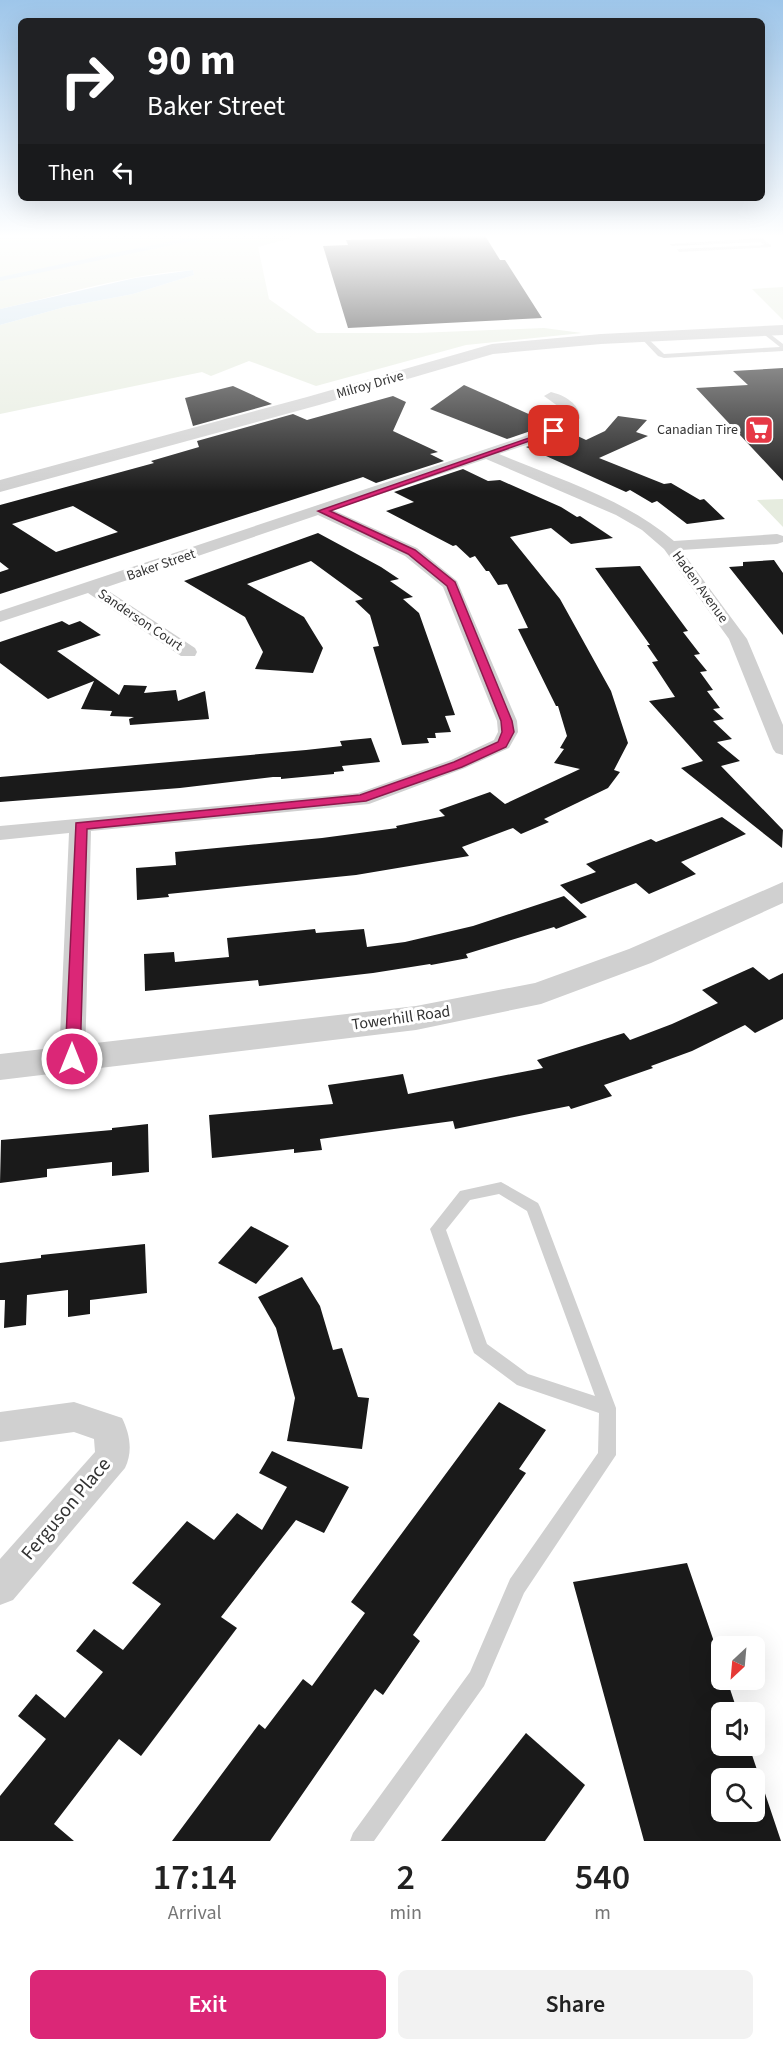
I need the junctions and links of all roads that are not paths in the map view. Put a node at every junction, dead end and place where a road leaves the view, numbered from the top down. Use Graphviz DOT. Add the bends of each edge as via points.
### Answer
graph roads {
  1 [pos="783,330"];
  2 [pos="763,331"];
  3 [pos="643,337"];
  4 [pos="783,348"];
  5 [pos="551,396"];
  6 [pos="489,455"];
  7 [pos="0,486"];
  8 [pos="322,511"];
  9 [pos="777,539"];
  10 [pos="670,546"];
  11 [pos="92,588"];
  12 [pos="0,617"];
  13 [pos="188,652"];
  14 [pos="783,749"];
  15 [pos="80,825"];
  16 [pos="0,833"];
  17 [pos="783,891"];
  18 [pos="72,1059"];
  19 [pos="0,1067"];
  20 [pos="608,1408"];
  21 [pos="0,1427"];
  22 [pos="0,1587"];
  23 [pos="361,1841"];
  1 -- 2 [label="street, Milroy Drive"];
  2 -- 3 [label="street, Milroy Drive"];
  2 -- 4 [label="lane"];
  3 -- 4 [label="lane" via="664,356"];
  3 -- 7 [label="street, Milroy Drive" via="492,350"];
  5 -- 6 [label="street, Baker Street" via="573,411 573,418 564,426"];
  6 -- 8 [label="street, Baker Street"];
  6 -- 10 [label="street, Haden Avenue" via="622,512"];
  8 -- 11 [label="street, Baker Street"];
  8 -- 15 [label="street" via="411,552 451,585 507,721 508,732 502,744 361,799"];
  9 -- 10 [label="street"];
  10 -- 14 [label="street, Haden Avenue" via="738,639"];
  11 -- 12 [label="street, Baker Street"];
  11 -- 13 [label="street, Sanderson Court"];
  15 -- 16 [label="street"];
  15 -- 18 [label="street"];
  17 -- 18 [label="street, Towerhill Road" via="640,956 541,993 417,1018"];
  18 -- 19 [label="street, Towerhill Road"];
  20 -- 20 [label="lane" via="533,1207 501,1188 465,1195 438,1229 480,1348 523,1380"];
  20 -- 23 [label="lane" via="606,1455 517,1586 477,1679"];
  21 -- 22 [label="street, Ferguson Place" via="74,1417 110,1429 113,1457"];
}
